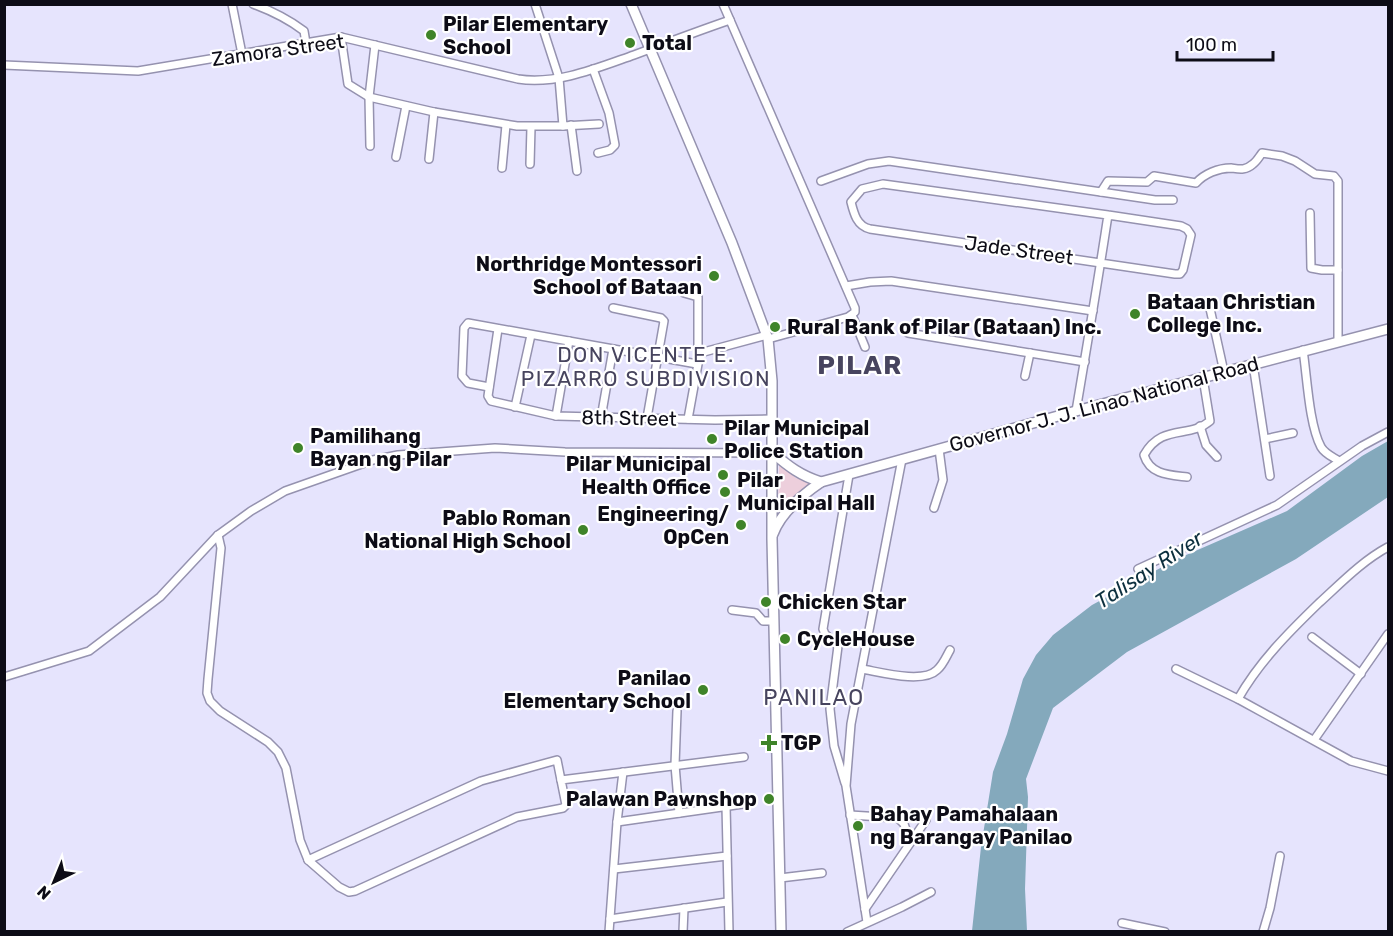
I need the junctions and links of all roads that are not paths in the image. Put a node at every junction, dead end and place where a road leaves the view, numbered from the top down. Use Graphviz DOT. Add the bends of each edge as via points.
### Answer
graph roads {
  1 [pos="232,4"];
  2 [pos="253,4"];
  3 [pos="535,4"];
  4 [pos="631,4"];
  5 [pos="723,4"];
  6 [pos="730,20"];
  7 [pos="341,37"];
  8 [pos="306,43"];
  9 [pos="375,45"];
  10 [pos="650,49"];
  11 [pos="242,54"];
  12 [pos="4,65"];
  13 [pos="593,69"];
  14 [pos="559,78"];
  15 [pos="369,97"];
  16 [pos="406,106"];
  17 [pos="434,112"];
  18 [pos="599,124"];
  19 [pos="506,125"];
  20 [pos="567,126"];
  21 [pos="531,127"];
  22 [pos="370,146"];
  23 [pos="598,153"];
  24 [pos="396,157"];
  25 [pos="429,159"];
  26 [pos="530,164"];
  27 [pos="502,168"];
  28 [pos="577,171"];
  29 [pos="820,181"];
  30 [pos="1101,192"];
  31 [pos="1173,200"];
  32 [pos="1310,213"];
  33 [pos="1108,215"];
  34 [pos="1101,262"];
  35 [pos="1338,270"];
  36 [pos="846,286"];
  37 [pos="684,293"];
  38 [pos="1209,304"];
  39 [pos="613,308"];
  40 [pos="1094,311"];
  41 [pos="852,315"];
  42 [pos="498,329"];
  43 [pos="1389,329"];
  44 [pos="908,333"];
  45 [pos="531,334"];
  46 [pos="767,337"];
  47 [pos="569,341"];
  48 [pos="1338,341"];
  49 [pos="865,347"];
  50 [pos="613,349"];
  51 [pos="1303,350"];
  52 [pos="700,353"];
  53 [pos="1030,353"];
  54 [pos="658,357"];
  55 [pos="1084,362"];
  56 [pos="698,364"];
  57 [pos="1253,364"];
  58 [pos="1224,372"];
  59 [pos="1025,376"];
  60 [pos="1203,378"];
  61 [pos="489,387"];
  62 [pos="515,407"];
  63 [pos="1076,411"];
  64 [pos="556,416"];
  65 [pos="602,418"];
  66 [pos="647,418"];
  67 [pos="688,419"];
  68 [pos="772,419"];
  69 [pos="1200,426"];
  70 [pos="1389,432"];
  71 [pos="1293,433"];
  72 [pos="1264,439"];
  73 [pos="939,449"];
  74 [pos="773,453"];
  75 [pos="1217,457"];
  76 [pos="902,459"];
  77 [pos="1339,462"];
  78 [pos="849,475"];
  79 [pos="1270,476"];
  80 [pos="1187,477"];
  81 [pos="821,482"];
  82 [pos="934,508"];
  83 [pos="219,535"];
  84 [pos="772,539"];
  85 [pos="1389,547"];
  86 [pos="1138,569"];
  87 [pos="732,610"];
  88 [pos="773,621"];
  89 [pos="1389,634"];
  90 [pos="1312,637"];
  91 [pos="950,650"];
  92 [pos="862,669"];
  93 [pos="1176,669"];
  94 [pos="1361,674"];
  95 [pos="4,677"];
  96 [pos="1238,699"];
  97 [pos="677,711"];
  98 [pos="1314,740"];
  99 [pos="744,757"];
  100 [pos="675,765"];
  101 [pos="1389,771"];
  102 [pos="623,772"];
  103 [pos="561,780"];
  104 [pos="846,786"];
  105 [pos="743,804"];
  106 [pos="726,806"];
  107 [pos="679,813"];
  108 [pos="850,815"];
  109 [pos="926,820"];
  110 [pos="617,822"];
  111 [pos="910,841"];
  112 [pos="727,856"];
  113 [pos="1280,856"];
  114 [pos="308,860"];
  115 [pos="614,869"];
  116 [pos="822,873"];
  117 [pos="780,878"];
  118 [pos="931,892"];
  119 [pos="727,902"];
  120 [pos="684,908"];
  121 [pos="865,909"];
  122 [pos="610,919"];
  123 [pos="867,922"];
  124 [pos="1122,923"];
  125 [pos="609,932"];
  126 [pos="683,932"];
  127 [pos="729,932"];
  128 [pos="781,932"];
  129 [pos="847,932"];
  130 [pos="1166,932"];
  131 [pos="1263,932"];
  1 -- 11 [label="street"];
  2 -- 8 [label="street" via="295,24 304,31"];
  3 -- 14 [label="street"];
  4 -- 10 [label="main road"];
  5 -- 6 [label="street"];
  6 -- 10 [label="street, Zamora Street"];
  6 -- 36 [label="street"];
  7 -- 8 [label="street, Zamora Street"];
  7 -- 9 [label="street, Zamora Street"];
  7 -- 15 [label="street" via="348,84"];
  8 -- 11 [label="street, Zamora Street"];
  9 -- 14 [label="street, Zamora Street" via="518,79"];
  9 -- 15 [label="street"];
  10 -- 13 [label="street, Zamora Street"];
  10 -- 46 [label="main road"];
  11 -- 12 [label="street, Zamora Street" via="138,71"];
  13 -- 14 [label="street, Zamora Street"];
  13 -- 23 [label="street" via="609,112 615,145"];
  14 -- 20 [label="street"];
  15 -- 16 [label="street"];
  15 -- 22 [label="street"];
  16 -- 17 [label="street"];
  16 -- 24 [label="street"];
  17 -- 19 [label="street"];
  17 -- 25 [label="street"];
  18 -- 20 [label="street"];
  19 -- 21 [label="street"];
  19 -- 27 [label="street"];
  20 -- 21 [label="street"];
  20 -- 28 [label="street"];
  21 -- 26 [label="street"];
  29 -- 30 [label="street" via="889,161"];
  30 -- 31 [label="street"];
  30 -- 35 [label="street" via="1108,181 1147,182 1153,176 1196,183 1221,170 1251,166 1262,153 1282,156 1316,174 1338,179"];
  32 -- 35 [label="street" via="1311,268"];
  33 -- 34 [label="street"];
  33 -- 34 [label="street, Jade Street" via="1181,226 1191,235 1180,274"];
  33 -- 34 [label="street, Jade Street" via="883,184 862,189 851,202 864,227"];
  34 -- 40 [label="street"];
  35 -- 48 [label="street"];
  36 -- 40 [label="street" via="891,281"];
  36 -- 41 [label="street" via="855,308"];
  37 -- 52 [label="street" via="698,297"];
  38 -- 58 [label="street"];
  39 -- 54 [label="street" via="664,321"];
  40 -- 55 [label="street"];
  41 -- 46 [label="street"];
  41 -- 49 [label="street"];
  42 -- 45 [label="street"];
  42 -- 61 [label="street"];
  42 -- 61 [label="street" via="468,323 464,328 462,376 468,383"];
  43 -- 48 [label="main road, Governor J. J. Linao National Road"];
  44 -- 53 [label="street"];
  45 -- 47 [label="street"];
  45 -- 62 [label="street"];
  46 -- 52 [label="street"];
  46 -- 68 [label="main road"];
  47 -- 50 [label="street"];
  47 -- 64 [label="street"];
  48 -- 51 [label="main road, Governor J. J. Linao National Road"];
  50 -- 54 [label="street"];
  50 -- 65 [label="street"];
  51 -- 57 [label="main road, Governor J. J. Linao National Road"];
  51 -- 77 [label="street" via="1319,442"];
  52 -- 56 [label="street"];
  53 -- 55 [label="street"];
  53 -- 59 [label="street"];
  54 -- 56 [label="street"];
  54 -- 66 [label="street"];
  55 -- 63 [label="street"];
  56 -- 67 [label="street"];
  57 -- 58 [label="main road, Governor J. J. Linao National Road"];
  57 -- 72 [label="street"];
  58 -- 60 [label="main road, Governor J. J. Linao National Road"];
  60 -- 63 [label="main road, Governor J. J. Linao National Road"];
  60 -- 69 [label="street" via="1210,421"];
  61 -- 62 [label="street, 8th Street" via="488,399"];
  62 -- 64 [label="street, 8th Street"];
  63 -- 73 [label="main road, Governor J. J. Linao National Road"];
  64 -- 65 [label="street, 8th Street"];
  65 -- 66 [label="street, 8th Street"];
  66 -- 67 [label="street, 8th Street"];
  67 -- 68 [label="street, 8th Street"];
  68 -- 74 [label="main road"];
  69 -- 75 [label="street" via="1206,445"];
  69 -- 80 [label="street" via="1160,437 1144,455 1147,463 1162,474"];
  70 -- 77 [label="street"];
  71 -- 72 [label="street"];
  72 -- 79 [label="street"];
  73 -- 76 [label="main road, Governor J. J. Linao National Road"];
  73 -- 82 [label="street" via="943,480"];
  74 -- 81 [label="main road" via="792,470"];
  74 -- 83 [label="street" via="495,448 399,455 373,460 285,491"];
  74 -- 84 [label="main road"];
  76 -- 78 [label="main road, Governor J. J. Linao National Road"];
  76 -- 92 [label="street"];
  77 -- 86 [label="street" via="1277,505"];
  78 -- 81 [label="main road, Governor J. J. Linao National Road"];
  78 -- 104 [label="street" via="823,630 838,646 830,709 834,746"];
  81 -- 84 [label="main road, Governor J. J. Linao National Road" via="790,508"];
  83 -- 95 [label="street" via="160,597 89,651"];
  83 -- 114 [label="street" via="207,693 220,711 278,752 286,768 300,840"];
  84 -- 88 [label="main road"];
  85 -- 96 [label="street" via="1343,580 1284,637"];
  87 -- 88 [label="street" via="756,613 763,621"];
  88 -- 117 [label="main road"];
  89 -- 94 [label="street"];
  90 -- 94 [label="street"];
  91 -- 92 [label="street" via="938,670 926,676"];
  92 -- 104 [label="street" via="851,724"];
  93 -- 96 [label="street"];
  94 -- 98 [label="street"];
  96 -- 98 [label="street"];
  97 -- 100 [label="street"];
  98 -- 101 [label="street" via="1351,761"];
  99 -- 100 [label="street"];
  100 -- 102 [label="street"];
  100 -- 107 [label="street"];
  102 -- 103 [label="street"];
  102 -- 110 [label="street"];
  103 -- 114 [label="street" via="557,760 481,781"];
  103 -- 114 [label="street" via="566,800 563,808 517,817 355,891 339,887"];
  104 -- 108 [label="street"];
  105 -- 106 [label="street"];
  106 -- 107 [label="street"];
  106 -- 112 [label="street"];
  107 -- 110 [label="street"];
  108 -- 111 [label="street" via="898,818"];
  108 -- 121 [label="street"];
  109 -- 111 [label="street"];
  110 -- 115 [label="street"];
  111 -- 121 [label="street"];
  112 -- 115 [label="street"];
  112 -- 119 [label="street"];
  113 -- 131 [label="street"];
  115 -- 122 [label="street"];
  116 -- 117 [label="street"];
  117 -- 128 [label="main road"];
  118 -- 123 [label="street"];
  119 -- 120 [label="street"];
  119 -- 127 [label="street"];
  120 -- 122 [label="street"];
  120 -- 126 [label="street"];
  121 -- 123 [label="street"];
  122 -- 125 [label="street"];
  123 -- 129 [label="street"];
  124 -- 130 [label="street"];
}
